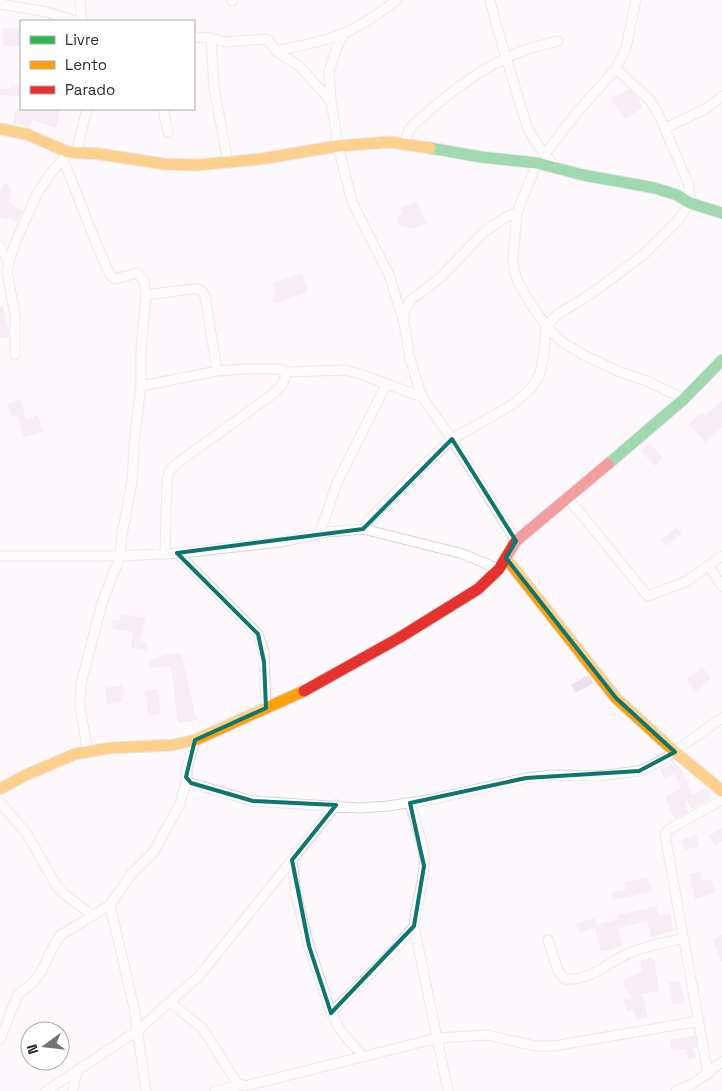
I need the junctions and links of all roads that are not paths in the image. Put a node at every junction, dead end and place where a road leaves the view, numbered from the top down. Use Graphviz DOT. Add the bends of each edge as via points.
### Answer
graph roads {
  1 [pos="80,0"];
  2 [pos="490,0"];
  3 [pos="636,0"];
  4 [pos="391,2"];
  5 [pos="0,4"];
  6 [pos="73,20"];
  7 [pos="82,20"];
  8 [pos="344,33"];
  9 [pos="195,37"];
  10 [pos="211,38"];
  11 [pos="558,41"];
  12 [pos="276,51"];
  13 [pos="506,58"];
  14 [pos="616,69"];
  15 [pos="722,96"];
  16 [pos="331,101"];
  17 [pos="87,110"];
  18 [pos="163,110"];
  19 [pos="666,128"];
  20 [pos="0,129"];
  21 [pos="168,132"];
  22 [pos="404,144"];
  23 [pos="338,146"];
  24 [pos="545,154"];
  25 [pos="69,155"];
  26 [pos="228,162"];
  27 [pos="537,163"];
  28 [pos="555,167"];
  29 [pos="690,203"];
  30 [pos="517,212"];
  31 [pos="722,212"];
  32 [pos="0,246"];
  33 [pos="5,270"];
  34 [pos="146,295"];
  35 [pos="404,323"];
  36 [pos="546,326"];
  37 [pos="15,355"];
  38 [pos="722,360"];
  39 [pos="217,371"];
  40 [pos="287,372"];
  41 [pos="387,383"];
  42 [pos="141,386"];
  43 [pos="422,397"];
  44 [pos="684,399"];
  45 [pos="452,439"];
  46 [pos="567,498"];
  47 [pos="363,529"];
  48 [pos="320,533"];
  49 [pos="516,541"];
  50 [pos="177,553"];
  51 [pos="164,554"];
  52 [pos="0,556"];
  53 [pos="120,556"];
  54 [pos="722,556"];
  55 [pos="506,558"];
  56 [pos="709,566"];
  57 [pos="499,569"];
  58 [pos="722,586"];
  59 [pos="266,708"];
  60 [pos="722,718"];
  61 [pos="196,740"];
  62 [pos="88,752"];
  63 [pos="675,752"];
  64 [pos="187,780"];
  65 [pos="0,789"];
  66 [pos="722,792"];
  67 [pos="722,800"];
  68 [pos="0,802"];
  69 [pos="410,803"];
  70 [pos="336,805"];
  71 [pos="292,860"];
  72 [pos="110,905"];
  73 [pos="92,915"];
  74 [pos="414,926"];
  75 [pos="684,938"];
  76 [pos="548,940"];
  77 [pos="170,1002"];
  78 [pos="331,1013"];
  79 [pos="699,1021"];
  80 [pos="137,1031"];
  81 [pos="438,1038"];
  82 [pos="0,1040"];
  83 [pos="363,1057"];
  84 [pos="722,1062"];
  85 [pos="77,1070"];
  86 [pos="708,1074"];
  87 [pos="242,1085"];
  88 [pos="46,1091"];
  89 [pos="74,1091"];
  90 [pos="146,1091"];
  91 [pos="216,1091"];
  92 [pos="448,1091"];
  93 [pos="676,1091"];
  1 -- 7 [label="street"];
  2 -- 13 [label="street"];
  3 -- 14 [label="street" via="626,48"];
  4 -- 8 [label="street" via="373,18"];
  5 -- 6 [label="street"];
  8 -- 12 [label="street"];
  8 -- 16 [label="street" via="329,71"];
  9 -- 10 [label="street"];
  10 -- 12 [label="street" via="225,42 267,39"];
  10 -- 26 [label="street" via="214,88"];
  11 -- 13 [label="street"];
  12 -- 16 [label="street" via="299,66"];
  13 -- 22 [label="street" via="470,78 425,114 409,130"];
  13 -- 24 [label="street" via="527,127"];
  14 -- 19 [label="street" via="649,99"];
  14 -- 24 [label="street"];
  15 -- 19 [label="street" via="707,108"];
  16 -- 23 [label="street"];
  17 -- 25 [label="street"];
  18 -- 21 [label="street"];
  19 -- 29 [label="street" via="689,185"];
  20 -- 25 [label="street" via="26,134"];
  22 -- 23 [label="street"];
  22 -- 27 [label="street"];
  23 -- 26 [label="street"];
  23 -- 35 [label="street" via="352,202 389,275"];
  24 -- 28 [label="street"];
  25 -- 26 [label="street" via="100,154 164,164"];
  25 -- 33 [label="street" via="37,194"];
  25 -- 34 [label="street" via="111,276 115,279 136,273 144,281"];
  27 -- 28 [label="street"];
  27 -- 30 [label="street"];
  28 -- 29 [label="street" via="655,188"];
  29 -- 31 [label="street"];
  29 -- 36 [label="street" via="680,218 643,255 558,314"];
  30 -- 35 [label="street" via="484,232 441,277 411,300 404,312"];
  30 -- 36 [label="street" via="514,271"];
  32 -- 33 [label="street"];
  33 -- 37 [label="street" via="16,316"];
  34 -- 39 [label="street" via="198,288 202,291"];
  34 -- 42 [label="street"];
  35 -- 43 [label="street" via="410,359"];
  36 -- 44 [label="street" via="562,342 584,356"];
  36 -- 45 [label="street" via="540,374 531,388 515,403"];
  38 -- 44 [label="street"];
  39 -- 40 [label="street" via="278,368"];
  39 -- 42 [label="street"];
  40 -- 41 [label="street" via="344,370"];
  40 -- 51 [label="street" via="282,385 272,394 169,472 166,480"];
  41 -- 43 [label="street"];
  41 -- 48 [label="street" via="337,483"];
  42 -- 53 [label="street" via="132,481"];
  43 -- 45 [label="street"];
  44 -- 46 [label="street"];
  45 -- 47 [label="street"];
  45 -- 49 [label="street"];
  46 -- 49 [label="street"];
  46 -- 56 [label="street" via="648,596 687,581"];
  47 -- 48 [label="street"];
  47 -- 57 [label="street" via="463,554"];
  48 -- 50 [label="street" via="281,542"];
  49 -- 55 [label="street"];
  50 -- 51 [label="street"];
  50 -- 59 [label="street" via="258,634 264,652"];
  51 -- 53 [label="street"];
  52 -- 53 [label="street"];
  53 -- 62 [label="street" via="102,603 81,684 80,707"];
  54 -- 56 [label="street"];
  55 -- 57 [label="street"];
  55 -- 63 [label="street" via="616,698"];
  56 -- 58 [label="street"];
  57 -- 59 [label="street" via="478,589 399,638 316,685"];
  59 -- 61 [label="street"];
  60 -- 63 [label="street"];
  61 -- 62 [label="street"];
  61 -- 64 [label="street" via="187,768"];
  62 -- 65 [label="street" via="75,754"];
  63 -- 66 [label="street"];
  63 -- 69 [label="street" via="639,771 526,778"];
  64 -- 70 [label="street" via="253,801"];
  64 -- 72 [label="street" via="179,806 153,853 132,873"];
  67 -- 75 [label="street" via="665,832"];
  68 -- 73 [label="street" via="27,834 63,893"];
  69 -- 70 [label="street" via="360,808"];
  69 -- 74 [label="street" via="424,866"];
  70 -- 71 [label="street"];
  71 -- 77 [label="street" via="198,976"];
  71 -- 78 [label="street" via="296,894"];
  72 -- 73 [label="street"];
  72 -- 80 [label="street"];
  73 -- 82 [label="street" via="61,935 55,943 41,972 18,994"];
  74 -- 78 [label="street"];
  74 -- 81 [label="street"];
  75 -- 76 [label="street" via="643,948 624,955 597,973 571,979 565,979 558,971"];
  75 -- 79 [label="street"];
  77 -- 80 [label="street"];
  77 -- 87 [label="street" via="203,1029 237,1083"];
  78 -- 83 [label="street"];
  79 -- 81 [label="street" via="554,1046 535,1046 487,1036"];
  79 -- 86 [label="street"];
  80 -- 85 [label="street"];
  80 -- 90 [label="street"];
  81 -- 83 [label="street"];
  81 -- 92 [label="street"];
  83 -- 87 [label="street"];
  84 -- 86 [label="street"];
  85 -- 88 [label="street"];
  85 -- 89 [label="street"];
  86 -- 93 [label="street"];
  87 -- 91 [label="street"];
}
